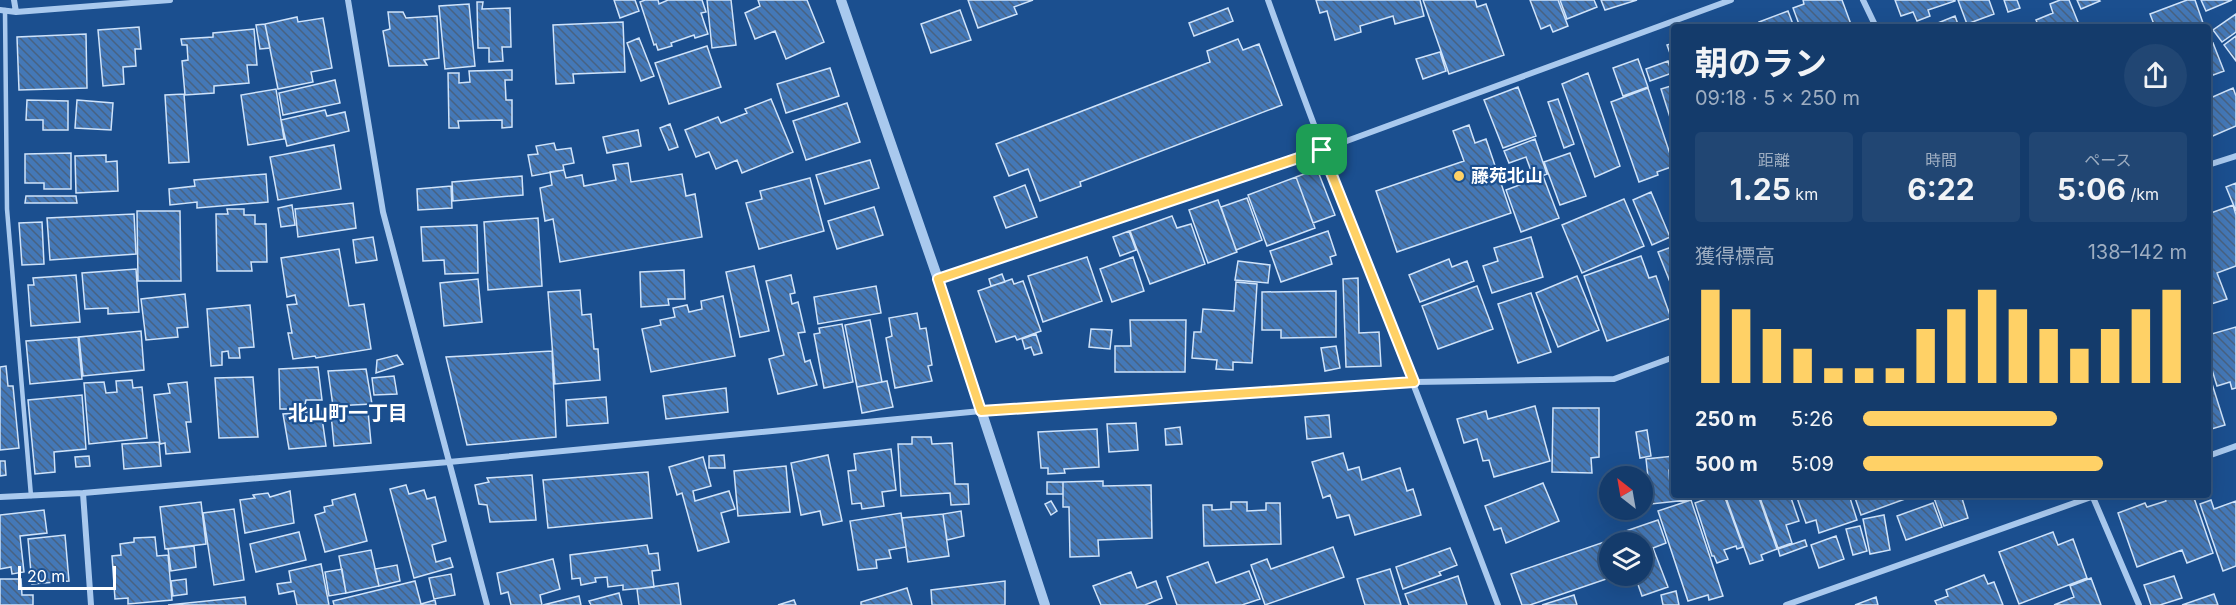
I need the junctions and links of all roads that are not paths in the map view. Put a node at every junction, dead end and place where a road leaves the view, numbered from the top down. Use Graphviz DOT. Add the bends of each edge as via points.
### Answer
graph roads {
  1 [pos="14,0"];
  2 [pos="170,0"];
  3 [pos="348,0"];
  4 [pos="841,0"];
  5 [pos="1268,0"];
  6 [pos="1731,0"];
  7 [pos="1863,0"];
  8 [pos="2,10"];
  9 [pos="16,12"];
  10 [pos="1875,24"];
  11 [pos="1322,150"];
  12 [pos="2236,156"];
  13 [pos="2211,164"];
  14 [pos="938,279"];
  15 [pos="1671,358"];
  16 [pos="1414,382"];
  17 [pos="981,411"];
  18 [pos="2236,446"];
  19 [pos="2211,455"];
  20 [pos="449,462"];
  21 [pos="83,493"];
  22 [pos="31,496"];
  23 [pos="0,497"];
  24 [pos="2088,498"];
  25 [pos="2095,498"];
  26 [pos="91,605"];
  27 [pos="487,605"];
  28 [pos="1045,605"];
  29 [pos="1498,605"];
  30 [pos="1786,605"];
  31 [pos="2139,605"];
  1 -- 9 [label="street"];
  2 -- 9 [label="street"];
  3 -- 20 [label="street" via="383,212"];
  4 -- 14 [label="street"];
  5 -- 11 [label="street"];
  6 -- 11 [label="street"];
  7 -- 10 [label="street"];
  8 -- 9 [label="street"];
  8 -- 22 [label="lane" via="7,209"];
  11 -- 14 [label="street"];
  11 -- 16 [label="street"];
  12 -- 13 [label="street"];
  14 -- 17 [label="street"];
  15 -- 16 [label="street" via="1614,380"];
  16 -- 17 [label="street"];
  16 -- 29 [label="street"];
  17 -- 20 [label="street"];
  17 -- 28 [label="street"];
  18 -- 19 [label="street"];
  20 -- 21 [label="street"];
  20 -- 27 [label="street"];
  21 -- 22 [label="street"];
  21 -- 26 [label="street"];
  22 -- 23 [label="street"];
  24 -- 30 [label="street"];
  25 -- 31 [label="street"];
}
